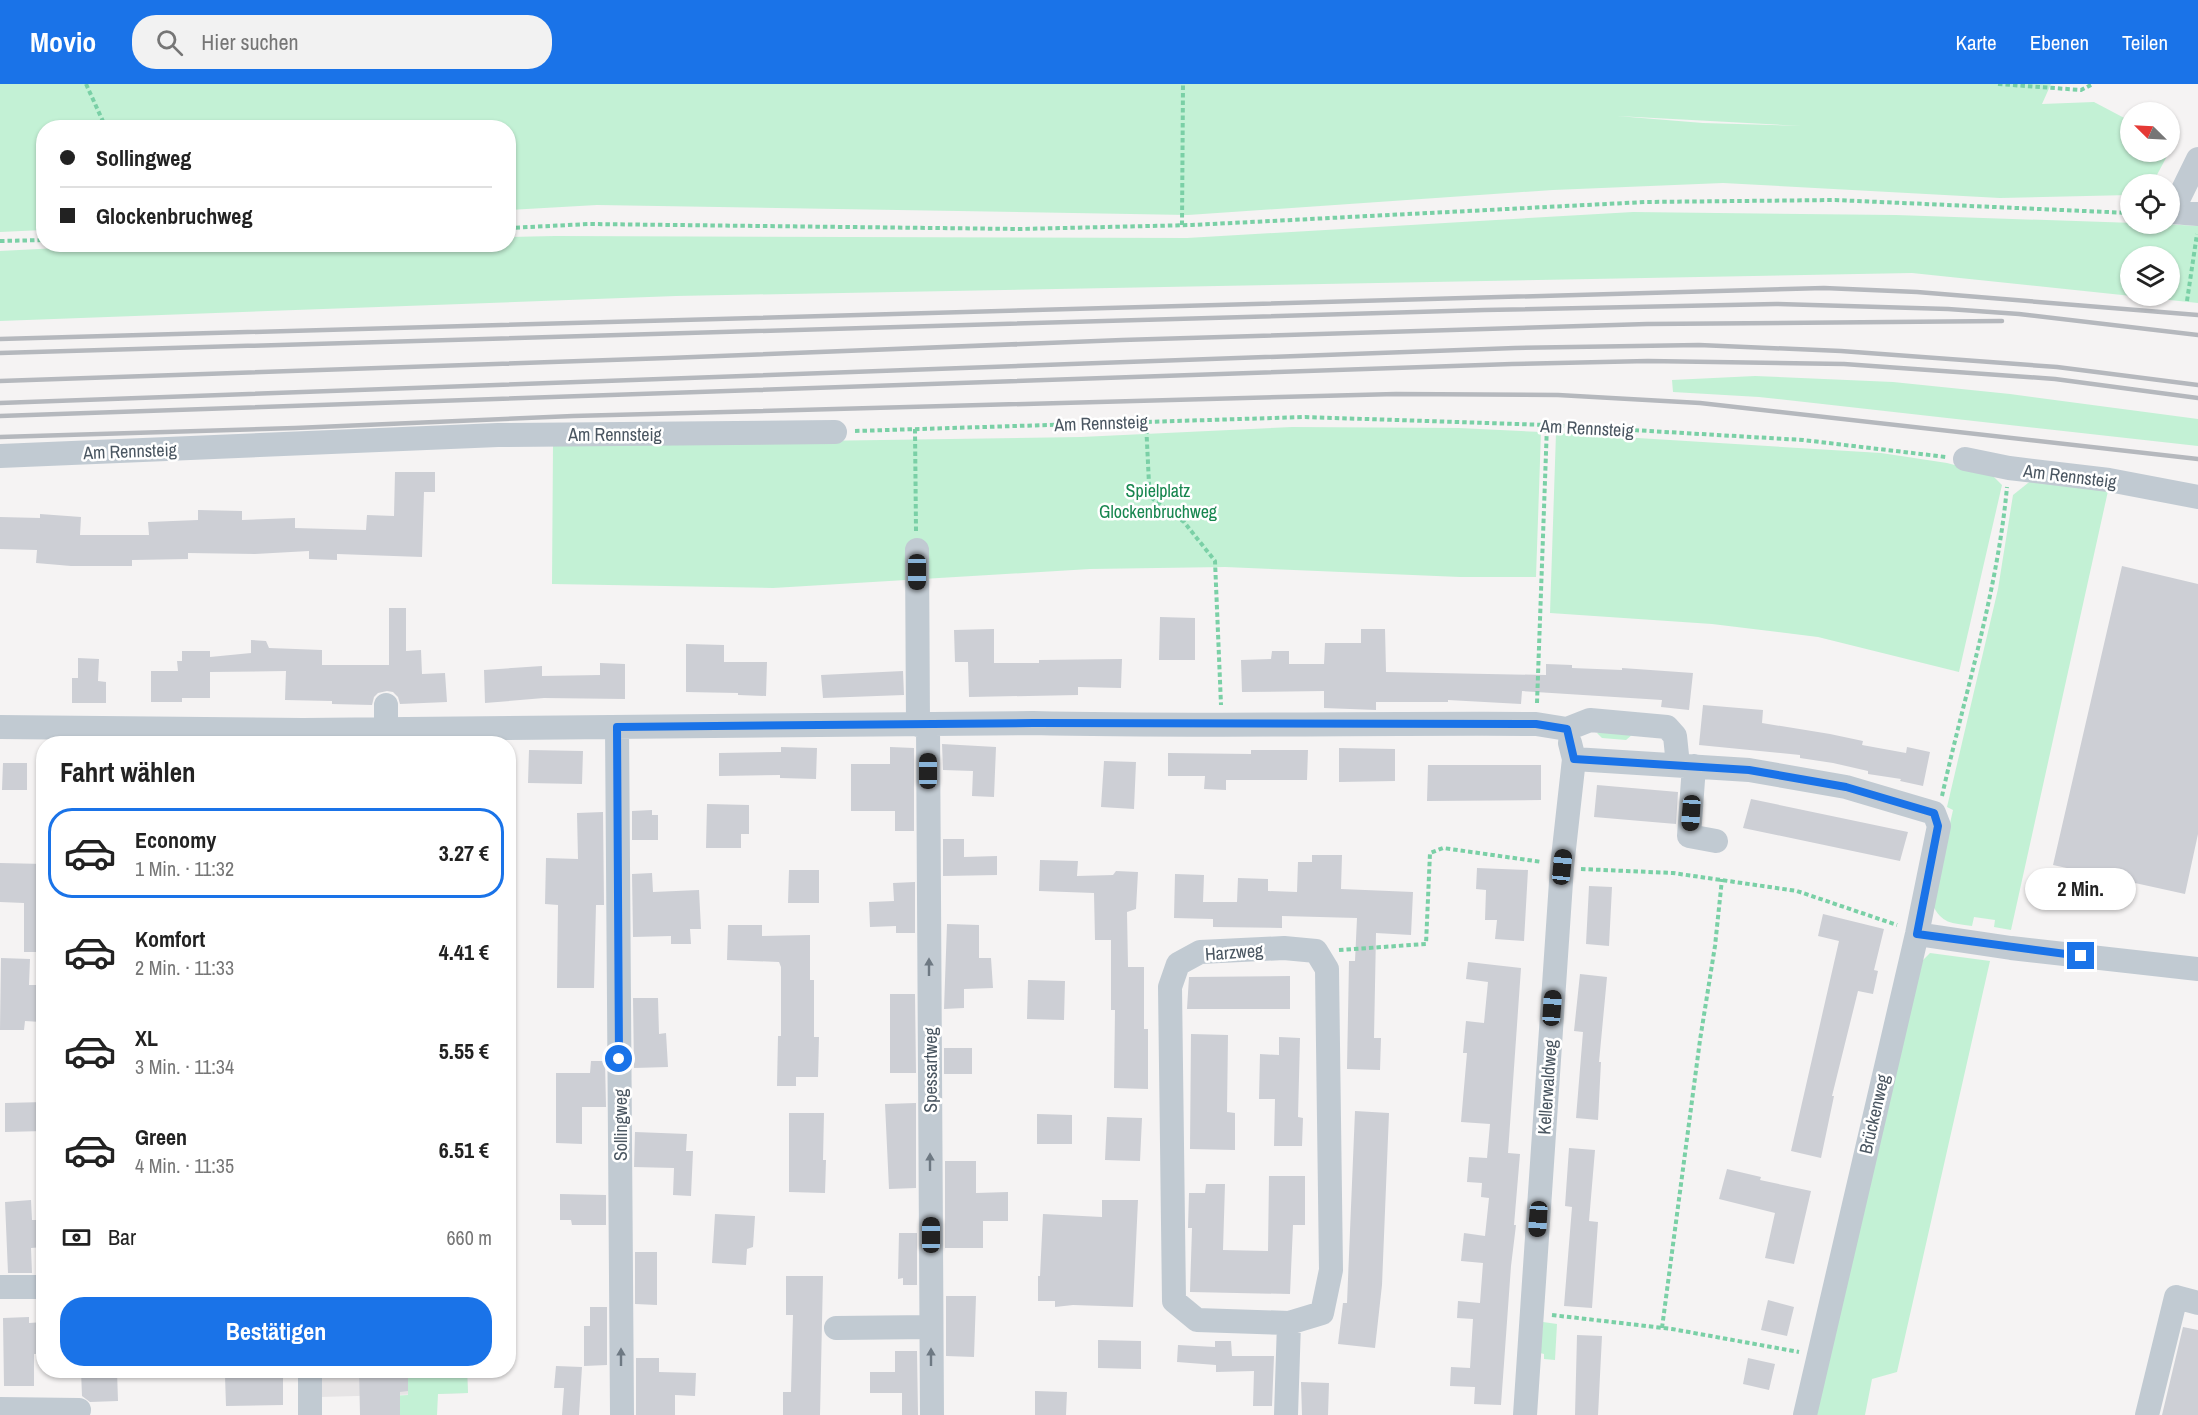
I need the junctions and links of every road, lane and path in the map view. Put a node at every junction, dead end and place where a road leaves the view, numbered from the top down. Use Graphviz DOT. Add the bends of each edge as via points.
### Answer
graph roads {
  1 [pos="86,84"];
  2 [pos="1183,84"];
  3 [pos="1998,84"];
  4 [pos="2093,84"];
  5 [pos="102,120"];
  6 [pos="2198,159"];
  7 [pos="2120,213"];
  8 [pos="2198,214"];
  9 [pos="1182,225"];
  10 [pos="2198,227"];
  11 [pos="516,228"];
  12 [pos="36,240"];
  13 [pos="0,241"];
  14 [pos="2187,301"];
  15 [pos="1146,422"];
  16 [pos="1547,425"];
  17 [pos="915,429"];
  18 [pos="836,432"];
  19 [pos="0,456"];
  20 [pos="1965,459"];
  21 [pos="2009,468"];
  22 [pos="2198,497"];
  23 [pos="916,550"];
  24 [pos="386,705"];
  25 [pos="1221,724"];
  26 [pos="1536,724"];
  27 [pos="923,725"];
  28 [pos="617,727"];
  29 [pos="0,728"];
  30 [pos="386,729"];
  31 [pos="1567,729"];
  32 [pos="269,736"];
  33 [pos="313,736"];
  34 [pos="1574,759"];
  35 [pos="1686,765"];
  36 [pos="1934,813"];
  37 [pos="1716,841"];
  38 [pos="1562,867"];
  39 [pos="1722,879"];
  40 [pos="1917,934"];
  41 [pos="1316,951"];
  42 [pos="2198,969"];
  43 [pos="0,1287"];
  44 [pos="36,1287"];
  45 [pos="2198,1303"];
  46 [pos="1532,1313"];
  47 [pos="1289,1323"];
  48 [pos="931,1327"];
  49 [pos="836,1328"];
  50 [pos="1662,1328"];
  51 [pos="1818,1355"];
  52 [pos="310,1378"];
  53 [pos="0,1409"];
  54 [pos="79,1410"];
  55 [pos="310,1415"];
  56 [pos="622,1415"];
  57 [pos="932,1415"];
  58 [pos="1286,1415"];
  59 [pos="1525,1415"];
  60 [pos="1805,1415"];
  61 [pos="2147,1415"];
  1 -- 5 [label="path"];
  2 -- 9 [label="path"];
  3 -- 4 [label="path" via="2081,90"];
  6 -- 8 [label="street" via="2172,212"];
  7 -- 9 [label="path" via="1834,200 1645,202"];
  9 -- 11 [label="path" via="1020,229"];
  10 -- 14 [label="path"];
  12 -- 13 [label="path"];
  15 -- 16 [label="path, Am Rennsteig" via="1305,417"];
  15 -- 17 [label="path, Am Rennsteig"];
  15 -- 25 [label="path" via="1153,500 1184,522 1215,561"];
  16 -- 20 [label="path, Am Rennsteig" via="1803,440"];
  16 -- 26 [label="path"];
  17 -- 18 [label="path, Am Rennsteig"];
  17 -- 23 [label="path"];
  18 -- 19 [label="street, Am Rennsteig" via="498,435"];
  20 -- 21 [label="street, Am Rennsteig"];
  21 -- 22 [label="street, Am Rennsteig" via="2109,480"];
  21 -- 36 [label="path" via="1993,588 1942,800"];
  23 -- 27 [label="street, Spessartweg"];
  24 -- 30 [label="street"];
  25 -- 26 [label="street"];
  25 -- 27 [label="street"];
  26 -- 31 [label="street"];
  27 -- 28 [label="street"];
  48 -- 27 [label="street, Spessartweg, one-way"];
  28 -- 30 [label="street"];
  56 -- 28 [label="street, Sollingweg, one-way"];
  29 -- 32 [label="street"];
  30 -- 33 [label="street"];
  31 -- 34 [label="street, Kellerwaldweg"];
  31 -- 35 [label="street" via="1590,720 1667,727 1675,736"];
  34 -- 35 [label="street"];
  34 -- 38 [label="street, Kellerwaldweg"];
  35 -- 36 [label="street" via="1749,770 1846,787"];
  35 -- 37 [label="street" via="1689,836"];
  36 -- 40 [label="street, Brückenweg" via="1938,826"];
  38 -- 39 [label="path"];
  38 -- 41 [label="path" via="1531,859 1443,848 1430,853 1426,944"];
  38 -- 46 [label="street, Kellerwaldweg"];
  39 -- 40 [label="path" via="1797,891"];
  39 -- 50 [label="path"];
  40 -- 42 [label="street"];
  40 -- 51 [label="street, Brückenweg"];
  41 -- 47 [label="street, Harzweg" via="1327,969 1331,1270 1322,1313"];
  41 -- 47 [label="street, Harzweg" via="1284,948 1200,952 1178,964 1170,987 1174,1301 1197,1320"];
  43 -- 44 [label="street"];
  45 -- 61 [label="street" via="2176,1298"];
  46 -- 50 [label="path"];
  46 -- 59 [label="street, Kellerwaldweg"];
  47 -- 58 [label="street"];
  48 -- 49 [label="street"];
  57 -- 48 [label="street, Spessartweg, one-way"];
  50 -- 51 [label="path"];
  51 -- 60 [label="street, Brückenweg"];
  52 -- 55 [label="street"];
  53 -- 54 [label="street"];
}
